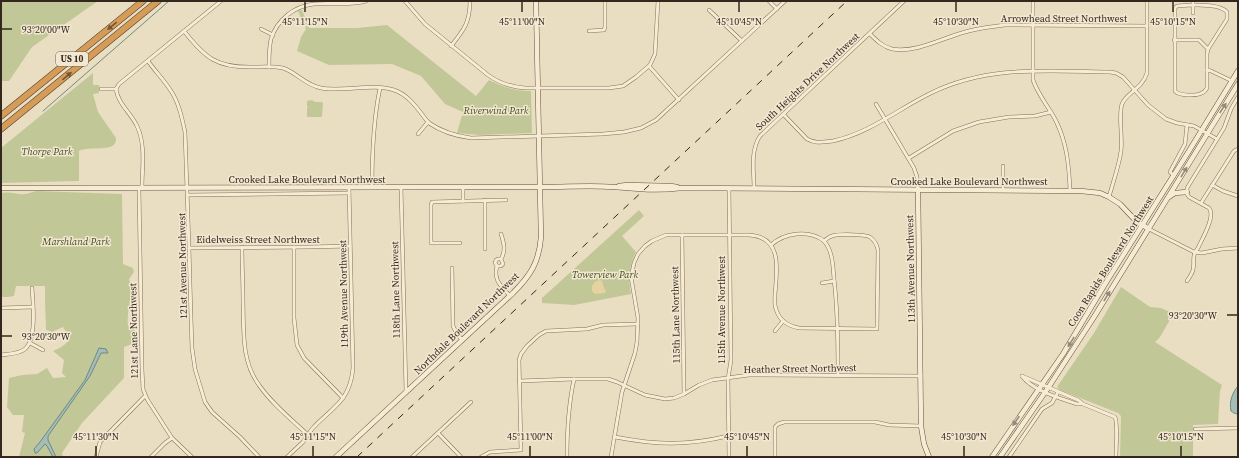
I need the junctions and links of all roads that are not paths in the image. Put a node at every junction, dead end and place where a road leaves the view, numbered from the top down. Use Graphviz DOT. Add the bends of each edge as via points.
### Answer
graph roads {
  1 [pos="143,1"];
  2 [pos="158,1"];
  3 [pos="221,1"];
  4 [pos="366,1"];
  5 [pos="404,1"];
  6 [pos="470,1"];
  7 [pos="536,1"];
  8 [pos="605,1"];
  9 [pos="658,1"];
  10 [pos="769,1"];
  11 [pos="785,1"];
  12 [pos="904,1"];
  13 [pos="1033,1"];
  14 [pos="1147,1"];
  15 [pos="1193,1"];
  16 [pos="1193,6"];
  17 [pos="777,9"];
  18 [pos="710,10"];
  19 [pos="1193,13"];
  20 [pos="1033,25"];
  21 [pos="1147,26"];
  22 [pos="261,29"];
  23 [pos="184,31"];
  24 [pos="589,32"];
  25 [pos="870,34"];
  26 [pos="273,35"];
  27 [pos="1174,40"];
  28 [pos="742,41"];
  29 [pos="451,46"];
  30 [pos="1208,49"];
  31 [pos="148,61"];
  32 [pos="649,66"];
  33 [pos="269,67"];
  34 [pos="1207,70"];
  35 [pos="1033,71"];
  36 [pos="1238,71"];
  37 [pos="1232,81"];
  38 [pos="1238,84"];
  39 [pos="380,88"];
  40 [pos="537,88"];
  41 [pos="101,89"];
  42 [pos="116,89"];
  43 [pos="1135,91"];
  44 [pos="1238,97"];
  45 [pos="679,100"];
  46 [pos="36,101"];
  47 [pos="876,104"];
  48 [pos="1050,112"];
  49 [pos="783,114"];
  50 [pos="1,116"];
  51 [pos="886,119"];
  52 [pos="428,122"];
  53 [pos="1187,125"];
  54 [pos="1,129"];
  55 [pos="1202,130"];
  56 [pos="1207,133"];
  57 [pos="1,134"];
  58 [pos="418,134"];
  59 [pos="538,135"];
  60 [pos="1217,139"];
  61 [pos="1238,149"];
  62 [pos="909,158"];
  63 [pos="1003,166"];
  64 [pos="1174,176"];
  65 [pos="1212,185"];
  66 [pos="372,187"];
  67 [pos="401,187"];
  68 [pos="463,187"];
  69 [pos="539,187"];
  70 [pos="1,188"];
  71 [pos="140,188"];
  72 [pos="188,188"];
  73 [pos="728,188"];
  74 [pos="754,188"];
  75 [pos="918,189"];
  76 [pos="1003,189"];
  77 [pos="349,190"];
  78 [pos="1070,190"];
  79 [pos="1187,192"];
  80 [pos="188,195"];
  81 [pos="1109,196"];
  82 [pos="1238,196"];
  83 [pos="1168,198"];
  84 [pos="485,200"];
  85 [pos="506,200"];
  86 [pos="463,201"];
  87 [pos="1201,203"];
  88 [pos="1143,225"];
  89 [pos="1149,229"];
  90 [pos="501,234"];
  91 [pos="682,235"];
  92 [pos="729,235"];
  93 [pos="824,241"];
  94 [pos="460,243"];
  95 [pos="771,245"];
  96 [pos="350,246"];
  97 [pos="242,247"];
  98 [pos="294,247"];
  99 [pos="190,248"];
  100 [pos="1238,248"];
  101 [pos="485,249"];
  102 [pos="1194,252"];
  103 [pos="502,259"];
  104 [pos="496,266"];
  105 [pos="452,268"];
  106 [pos="834,281"];
  107 [pos="1187,281"];
  108 [pos="822,283"];
  109 [pos="32,288"];
  110 [pos="510,296"];
  111 [pos="33,307"];
  112 [pos="1,308"];
  113 [pos="783,321"];
  114 [pos="638,324"];
  115 [pos="838,329"];
  116 [pos="775,331"];
  117 [pos="462,340"];
  118 [pos="30,343"];
  119 [pos="43,350"];
  120 [pos="1,355"];
  121 [pos="838,375"];
  122 [pos="921,376"];
  123 [pos="574,379"];
  124 [pos="728,379"];
  125 [pos="519,382"];
  126 [pos="624,385"];
  127 [pos="1040,387"];
  128 [pos="1046,390"];
  129 [pos="406,392"];
  130 [pos="1058,392"];
  131 [pos="684,394"];
  132 [pos="145,396"];
  133 [pos="1056,396"];
  134 [pos="343,398"];
  135 [pos="471,402"];
  136 [pos="1083,404"];
  137 [pos="921,426"];
  138 [pos="1238,428"];
  139 [pos="1195,429"];
  140 [pos="438,433"];
  141 [pos="308,435"];
  142 [pos="728,436"];
  143 [pos="615,437"];
  144 [pos="172,438"];
  145 [pos="96,457"];
  146 [pos="151,457"];
  147 [pos="192,457"];
  148 [pos="259,457"];
  149 [pos="287,457"];
  150 [pos="336,457"];
  151 [pos="412,457"];
  152 [pos="461,457"];
  153 [pos="481,457"];
  154 [pos="567,457"];
  155 [pos="611,457"];
  156 [pos="729,457"];
  157 [pos="775,457"];
  158 [pos="929,457"];
  159 [pos="992,457"];
  160 [pos="1000,457"];
  161 [pos="1009,457"];
  162 [pos="1116,457"];
  1 -- 50 [label="highway, US 10, one-way"];
  46 -- 2 [label="highway, US 10, one-way"];
  3 -- 23 [label="street"];
  4 -- 26 [label="street" via="300,7 284,18"];
  5 -- 29 [label="street" via="425,24"];
  6 -- 29 [label="street" via="465,29"];
  7 -- 40 [label="street, Northdale Boulevard Northwest"];
  8 -- 24 [label="street" via="604,30"];
  9 -- 32 [label="street" via="656,54"];
  10 -- 17 [label="street"];
  11 -- 17 [label="street"];
  12 -- 25 [label="street, South Heights Drive Northwest"];
  13 -- 20 [label="street"];
  14 -- 21 [label="street"];
  15 -- 16 [label="street"];
  16 -- 19 [label="street"];
  16 -- 27 [label="street" via="1175,7"];
  16 -- 30 [label="street" via="1216,6 1228,12 1227,19"];
  17 -- 28 [label="street"];
  18 -- 28 [label="street"];
  20 -- 21 [label="street, Arrowhead Street Northwest"];
  20 -- 25 [label="street, Arrowhead Street Northwest" via="982,28 903,49 884,46"];
  20 -- 35 [label="street"];
  21 -- 43 [label="street" via="1147,73"];
  22 -- 26 [label="street"];
  23 -- 31 [label="street"];
  23 -- 33 [label="street" via="205,55 220,63 235,67"];
  25 -- 49 [label="street, South Heights Drive Northwest"];
  26 -- 33 [label="street"];
  27 -- 30 [label="street" via="1199,40"];
  27 -- 34 [label="street" via="1176,93 1194,95 1204,92 1207,88"];
  28 -- 45 [label="street"];
  29 -- 40 [label="street" via="495,80 512,87"];
  30 -- 34 [label="street"];
  31 -- 42 [label="street"];
  31 -- 72 [label="street, 121st Avenue Northwest" via="170,90 179,108 186,143"];
  32 -- 40 [label="street" via="623,86"];
  32 -- 45 [label="street"];
  33 -- 39 [label="street" via="284,69 321,88"];
  34 -- 37 [label="street"];
  35 -- 43 [label="street" via="1113,72 1123,77"];
  35 -- 48 [label="street" via="1035,84"];
  35 -- 51 [label="street" via="999,72 959,81 929,94"];
  36 -- 37 [label="street, Coon Rapids Boulevard Northwest"];
  37 -- 55 [label="street, Coon Rapids Boulevard Northwest"];
  56 -- 38 [label="street, Coon Rapids Boulevard Northwest, one-way"];
  39 -- 52 [label="street" via="395,90 403,95"];
  39 -- 66 [label="street" via="372,144"];
  40 -- 59 [label="street, Northdale Boulevard Northwest"];
  41 -- 42 [label="street"];
  42 -- 71 [label="street, 121st Lane Northwest" via="118,98 133,118 140,134"];
  43 -- 53 [label="street" via="1166,119"];
  43 -- 81 [label="street" via="1122,103 1121,151"];
  44 -- 60 [label="street"];
  45 -- 59 [label="street" via="656,120 634,130 602,134"];
  46 -- 54 [label="highway, US 10"];
  46 -- 57 [label="highway"];
  47 -- 51 [label="street, 113th Avenue Northwest"];
  48 -- 62 [label="street" via="979,122 953,131"];
  48 -- 78 [label="street" via="1060,130 1066,150"];
  49 -- 51 [label="street" via="807,139 820,143 857,134"];
  49 -- 74 [label="street, South Heights Drive Northwest" via="763,132 755,144"];
  51 -- 62 [label="street, 113th Avenue Northwest"];
  52 -- 58 [label="street"];
  52 -- 59 [label="street" via="447,133 472,138"];
  53 -- 55 [label="street"];
  53 -- 64 [label="street" via="1185,144 1170,170 1170,174"];
  55 -- 56 [label="street"];
  55 -- 64 [label="street, Coon Rapids Boulevard Northwest"];
  56 -- 60 [label="street"];
  83 -- 56 [label="street, Coon Rapids Boulevard Northwest, one-way"];
  59 -- 69 [label="street, Northdale Boulevard Northwest"];
  60 -- 79 [label="street"];
  61 -- 65 [label="street" via="1234,151"];
  62 -- 75 [label="street, 113th Avenue Northwest" via="916,172"];
  63 -- 76 [label="street"];
  64 -- 88 [label="street, Coon Rapids Boulevard Northwest"];
  65 -- 82 [label="street" via="1223,192"];
  65 -- 87 [label="street"];
  66 -- 67 [label="street, Crooked Lake Boulevard Northwest"];
  66 -- 77 [label="street, Crooked Lake Boulevard Northwest"];
  67 -- 68 [label="street, Crooked Lake Boulevard Northwest"];
  67 -- 129 [label="street, 118th Lane Northwest"];
  68 -- 69 [label="street, Crooked Lake Boulevard Northwest"];
  68 -- 86 [label="street"];
  69 -- 73 [label="street, Crooked Lake Boulevard Northwest" via="627,185"];
  69 -- 110 [label="street, Northdale Boulevard Northwest" via="541,237 538,255 533,269"];
  70 -- 71 [label="street, Crooked Lake Boulevard Northwest"];
  71 -- 72 [label="street, Crooked Lake Boulevard Northwest"];
  71 -- 132 [label="street, 121st Lane Northwest" via="142,369"];
  72 -- 77 [label="street, Crooked Lake Boulevard Northwest"];
  72 -- 80 [label="street, 121st Avenue Northwest"];
  73 -- 74 [label="street, Crooked Lake Boulevard Northwest"];
  73 -- 92 [label="street, 115th Avenue Northwest"];
  74 -- 75 [label="street, Crooked Lake Boulevard Northwest"];
  75 -- 76 [label="street, Crooked Lake Boulevard Northwest"];
  75 -- 122 [label="street, 113th Avenue Northwest"];
  76 -- 78 [label="street, Crooked Lake Boulevard Northwest"];
  77 -- 80 [label="street"];
  77 -- 96 [label="street, 119th Avenue Northwest"];
  78 -- 81 [label="street, Crooked Lake Boulevard Northwest"];
  79 -- 83 [label="street" via="1176,193"];
  79 -- 87 [label="street" via="1189,197"];
  80 -- 99 [label="street, 121st Avenue Northwest"];
  81 -- 88 [label="street, Crooked Lake Boulevard Northwest"];
  83 -- 89 [label="street, Coon Rapids Boulevard Northwest"];
  84 -- 85 [label="street"];
  84 -- 86 [label="street"];
  84 -- 101 [label="street"];
  86 -- 94 [label="street" via="432,202 431,205 431,244"];
  87 -- 102 [label="street" via="1210,210 1211,216"];
  88 -- 89 [label="street, Crooked Lake Boulevard Northwest"];
  88 -- 127 [label="street, Coon Rapids Boulevard Northwest, one-way"];
  89 -- 102 [label="street, Crooked Lake Boulevard Northwest"];
  128 -- 89 [label="street, Coon Rapids Boulevard Northwest, one-way"];
  90 -- 103 [label="street" via="504,246"];
  91 -- 92 [label="street"];
  91 -- 114 [label="street" via="656,238 638,254 631,277"];
  91 -- 131 [label="street, 115th Lane Northwest"];
  92 -- 95 [label="street" via="758,236"];
  92 -- 124 [label="street, 115th Avenue Northwest" via="731,360"];
  93 -- 95 [label="street" via="812,236 790,235 778,239"];
  93 -- 106 [label="street" via="829,248"];
  93 -- 115 [label="street" via="834,235 865,235 875,242 878,250 877,329"];
  95 -- 113 [label="street" via="777,260 775,308"];
  96 -- 98 [label="street, Eidelweiss Street Northwest"];
  96 -- 134 [label="street, 119th Avenue Northwest" via="353,368 350,384"];
  97 -- 98 [label="street, Eidelweiss Street Northwest"];
  97 -- 99 [label="street, Eidelweiss Street Northwest"];
  97 -- 141 [label="street" via="244,336 249,366 258,385"];
  98 -- 134 [label="street" via="297,344 304,358"];
  99 -- 148 [label="street, 121st Avenue Northwest" via="192,348 205,402 212,412"];
  100 -- 102 [label="street"];
  102 -- 107 [label="street" via="1193,271"];
  103 -- 104 [label="street" via="502,265"];
  103 -- 104 [label="street" via="496,260"];
  104 -- 110 [label="street" via="495,276"];
  105 -- 117 [label="street" via="453,326"];
  106 -- 108 [label="street"];
  106 -- 115 [label="street"];
  109 -- 111 [label="street"];
  110 -- 117 [label="street, Northdale Boulevard Northwest"];
  111 -- 112 [label="street"];
  111 -- 118 [label="street" via="33,333"];
  113 -- 115 [label="street" via="792,327"];
  113 -- 116 [label="street"];
  114 -- 125 [label="street" via="546,331 522,352"];
  114 -- 126 [label="street" via="635,353"];
  115 -- 121 [label="street"];
  117 -- 129 [label="street, Northdale Boulevard Northwest"];
  118 -- 119 [label="street"];
  118 -- 120 [label="street" via="20,352"];
  121 -- 122 [label="street, Heather Street Northwest"];
  121 -- 124 [label="street, Heather Street Northwest" via="758,375"];
  122 -- 137 [label="street, 113th Avenue Northwest"];
  123 -- 125 [label="street, Heather Street Northwest"];
  123 -- 126 [label="street, Heather Street Northwest" via="608,379"];
  123 -- 154 [label="street" via="569,402"];
  124 -- 131 [label="street, Heather Street Northwest" via="712,380"];
  124 -- 142 [label="street, 115th Avenue Northwest"];
  125 -- 153 [label="street" via="520,450 495,451"];
  126 -- 131 [label="street, Heather Street Northwest" via="658,398 674,398"];
  126 -- 143 [label="street"];
  127 -- 127 [label="street" via="1029,378 1022,376 1026,382"];
  127 -- 128 [label="street"];
  127 -- 159 [label="street, Coon Rapids Boulevard Northwest, one-way"];
  128 -- 130 [label="street"];
  128 -- 133 [label="street"];
  128 -- 160 [label="street, Coon Rapids Boulevard Northwest"];
  129 -- 150 [label="street, Northdale Boulevard Northwest"];
  130 -- 133 [label="street"];
  130 -- 136 [label="street"];
  132 -- 144 [label="street, 121st Lane Northwest"];
  132 -- 145 [label="street" via="100,442"];
  133 -- 136 [label="street"];
  133 -- 161 [label="street" via="1052,403 1042,409"];
  134 -- 141 [label="street"];
  135 -- 140 [label="street"];
  136 -- 162 [label="street" via="1116,417"];
  137 -- 157 [label="street" via="889,426 875,422 787,422 778,424 775,429"];
  137 -- 158 [label="street, 113th Avenue Northwest"];
  138 -- 139 [label="street"];
  140 -- 151 [label="street"];
  140 -- 152 [label="street"];
  141 -- 149 [label="street"];
  142 -- 143 [label="street" via="707,441 665,444"];
  142 -- 156 [label="street, 115th Avenue Northwest"];
  143 -- 155 [label="street"];
  144 -- 146 [label="street"];
  144 -- 147 [label="street, 121st Lane Northwest"];
}
